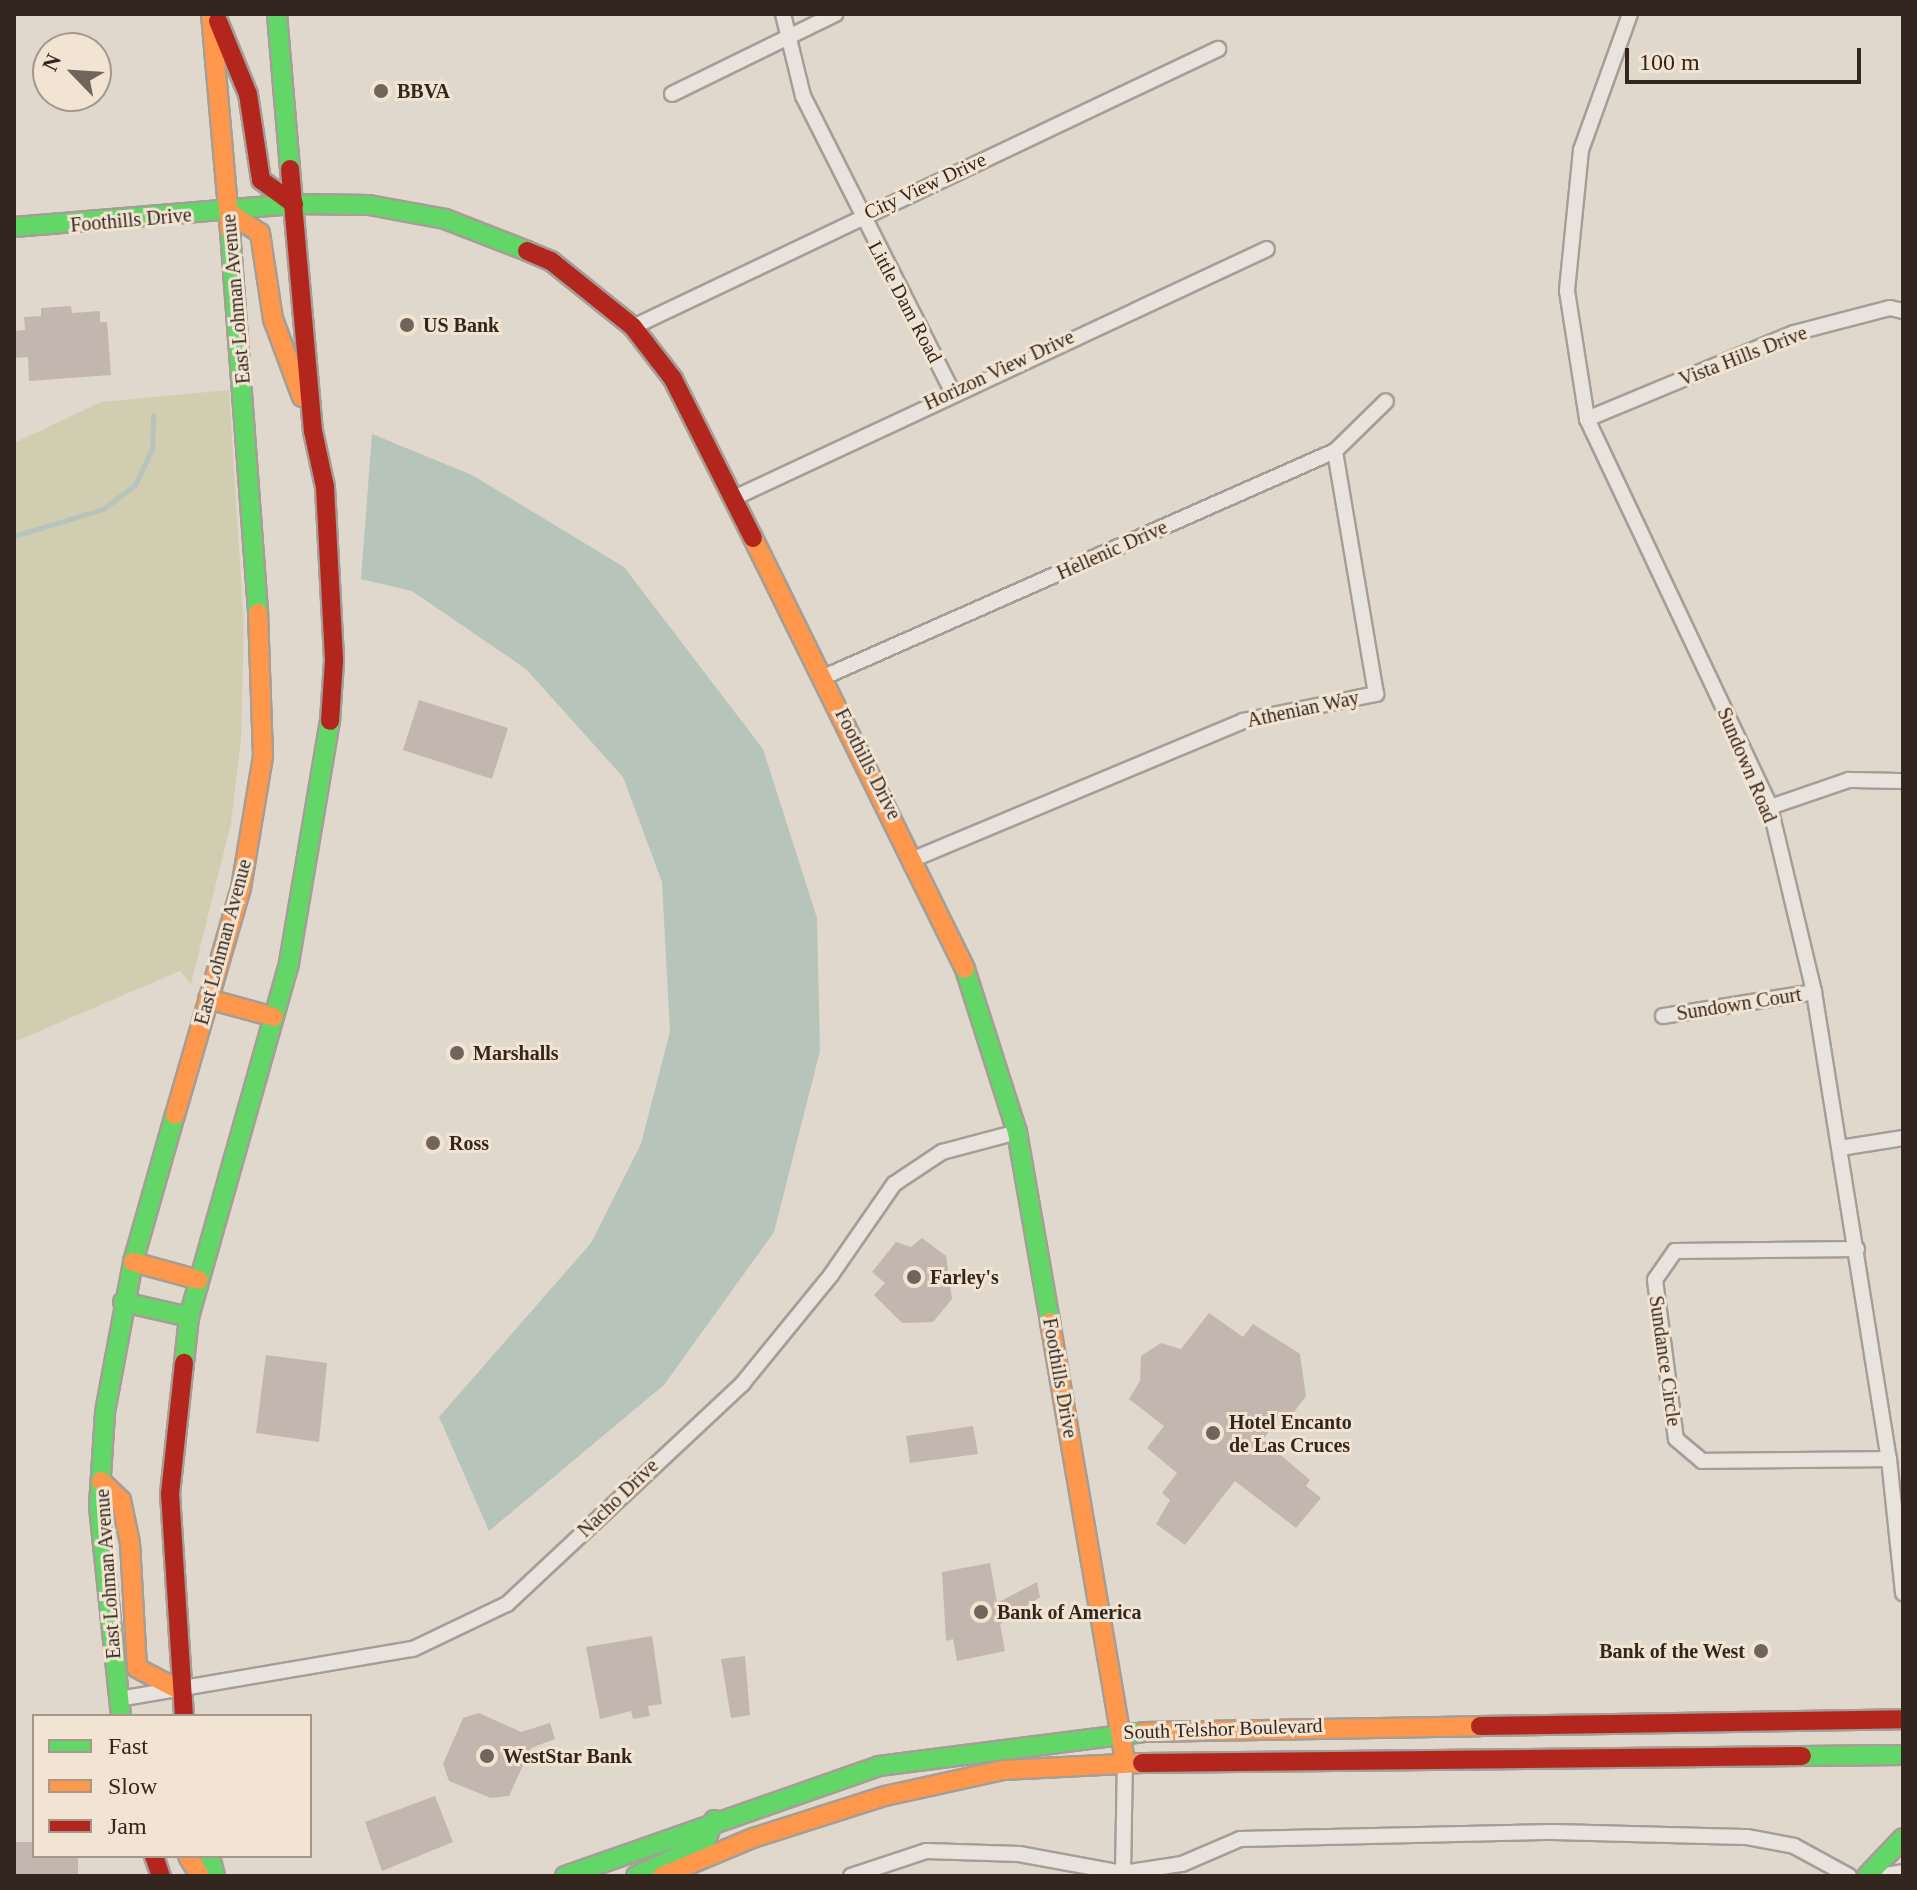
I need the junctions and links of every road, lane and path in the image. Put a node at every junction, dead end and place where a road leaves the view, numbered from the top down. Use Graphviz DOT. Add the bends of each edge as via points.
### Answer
graph roads {
  1 [pos="213,14"];
  2 [pos="277,14"];
  3 [pos="783,14"];
  4 [pos="835,14"];
  5 [pos="1630,14"];
  6 [pos="793,34"];
  7 [pos="1218,49"];
  8 [pos="672,94"];
  9 [pos="294,204"];
  10 [pos="228,212"];
  11 [pos="860,216"];
  12 [pos="14,227"];
  13 [pos="1267,249"];
  14 [pos="1903,311"];
  15 [pos="633,327"];
  16 [pos="952,391"];
  17 [pos="1386,401"];
  18 [pos="1587,419"];
  19 [pos="313,431"];
  20 [pos="1335,451"];
  21 [pos="734,498"];
  22 [pos="824,677"];
  23 [pos="1903,781"];
  24 [pos="1770,807"];
  25 [pos="916,858"];
  26 [pos="1814,992"];
  27 [pos="208,999"];
  28 [pos="1663,1016"];
  29 [pos="274,1017"];
  30 [pos="1017,1132"];
  31 [pos="1903,1138"];
  32 [pos="1840,1148"];
  33 [pos="1857,1249"];
  34 [pos="133,1262"];
  35 [pos="199,1280"];
  36 [pos="123,1302"];
  37 [pos="189,1317"];
  38 [pos="1889,1459"];
  39 [pos="101,1481"];
  40 [pos="1903,1593"];
  41 [pos="179,1690"];
  42 [pos="120,1708"];
  43 [pos="184,1714"];
  44 [pos="1903,1719"];
  45 [pos="1122,1732"];
  46 [pos="1903,1755"];
  47 [pos="1125,1763"];
  48 [pos="714,1820"];
  49 [pos="1903,1838"];
  50 [pos="189,1858"];
  51 [pos="1903,1872"];
  52 [pos="1123,1873"];
  53 [pos="200,1876"];
  54 [pos="565,1876"];
  55 [pos="636,1876"];
  56 [pos="662,1876"];
  57 [pos="851,1876"];
  58 [pos="1849,1876"];
  59 [pos="1867,1876"];
  60 [pos="1879,1876"];
  1 -- 9 [label="main road" via="248,94 261,180"];
  1 -- 10 [label="main road, East Lohman Avenue"];
  2 -- 9 [label="main road"];
  3 -- 6 [label="street, Little Dam Road"];
  4 -- 6 [label="street"];
  5 -- 18 [label="street, Sundown Road" via="1581,150 1567,291"];
  6 -- 8 [label="street"];
  6 -- 11 [label="street, Little Dam Road" via="803,96"];
  7 -- 11 [label="street, City View Drive"];
  9 -- 10 [label="main road, Foothills Drive"];
  9 -- 15 [label="main road, Foothills Drive" via="369,205 445,219 551,261"];
  9 -- 19 [label="main road"];
  10 -- 12 [label="main road, Foothills Drive"];
  10 -- 19 [label="main road" via="261,235 273,319"];
  10 -- 27 [label="main road, East Lohman Avenue" via="256,539 263,756 241,888"];
  11 -- 15 [label="street, City View Drive"];
  11 -- 16 [label="street, Little Dam Road"];
  13 -- 16 [label="street, Horizon View Drive"];
  14 -- 18 [label="street, Vista Hills Drive" via="1890,308 1794,333"];
  15 -- 21 [label="main road, Foothills Drive" via="673,379"];
  16 -- 21 [label="street, Horizon View Drive"];
  17 -- 20 [label="street, Hellenic Drive"];
  18 -- 24 [label="street, Sundown Road"];
  19 -- 29 [label="main road" via="325,487 331,582 328,764"];
  20 -- 22 [label="street, Hellenic Drive"];
  20 -- 25 [label="street, Athenian Way" via="1376,694 1243,721"];
  21 -- 22 [label="main road, Foothills Drive"];
  22 -- 25 [label="main road, Foothills Drive"];
  23 -- 24 [label="street" via="1849,780"];
  24 -- 26 [label="street, Sundown Road"];
  25 -- 30 [label="main road, Foothills Drive" via="957,944"];
  26 -- 28 [label="street, Sundown Court"];
  26 -- 32 [label="street, Sundown Road"];
  27 -- 29 [label="main road"];
  27 -- 34 [label="main road, East Lohman Avenue"];
  29 -- 35 [label="main road"];
  30 -- 41 [label="street, Nacho Drive" via="942,1152 894,1184 831,1275 743,1383 507,1604 413,1649"];
  30 -- 45 [label="main road, Foothills Drive"];
  31 -- 32 [label="street"];
  32 -- 33 [label="street, Sundown Road"];
  33 -- 38 [label="street, Sundown Road"];
  33 -- 38 [label="street, Sundance Circle" via="1675,1251 1655,1280 1676,1439 1702,1461"];
  34 -- 35 [label="main road"];
  34 -- 36 [label="main road, East Lohman Avenue"];
  35 -- 37 [label="main road"];
  36 -- 37 [label="main road"];
  36 -- 39 [label="main road, East Lohman Avenue"];
  37 -- 41 [label="main road" via="170,1494"];
  38 -- 40 [label="street, Sundown Road"];
  39 -- 41 [label="main road" via="121,1500 130,1543 137,1668"];
  39 -- 42 [label="main road, East Lohman Avenue"];
  41 -- 42 [label="street, Nacho Drive"];
  41 -- 43 [label="main road"];
  44 -- 45 [label="main road, South Telshor Boulevard"];
  45 -- 47 [label="main road, Foothills Drive"];
  45 -- 48 [label="main road, South Telshor Boulevard" via="894,1762"];
  46 -- 47 [label="main road, South Telshor Boulevard"];
  47 -- 52 [label="street, Foothills Drive"];
  47 -- 56 [label="main road, South Telshor Boulevard" via="1003,1770 885,1796 753,1838"];
  48 -- 54 [label="main road, South Telshor Boulevard"];
  48 -- 55 [label="main road" via="704,1844"];
  49 -- 59 [label="main road"];
  50 -- 53 [label="main road"];
  51 -- 60 [label="street"];
  52 -- 57 [label="street" via="1019,1854 926,1851"];
  52 -- 58 [label="street" via="1182,1864 1240,1839 1670,1832 1794,1846"];
}
